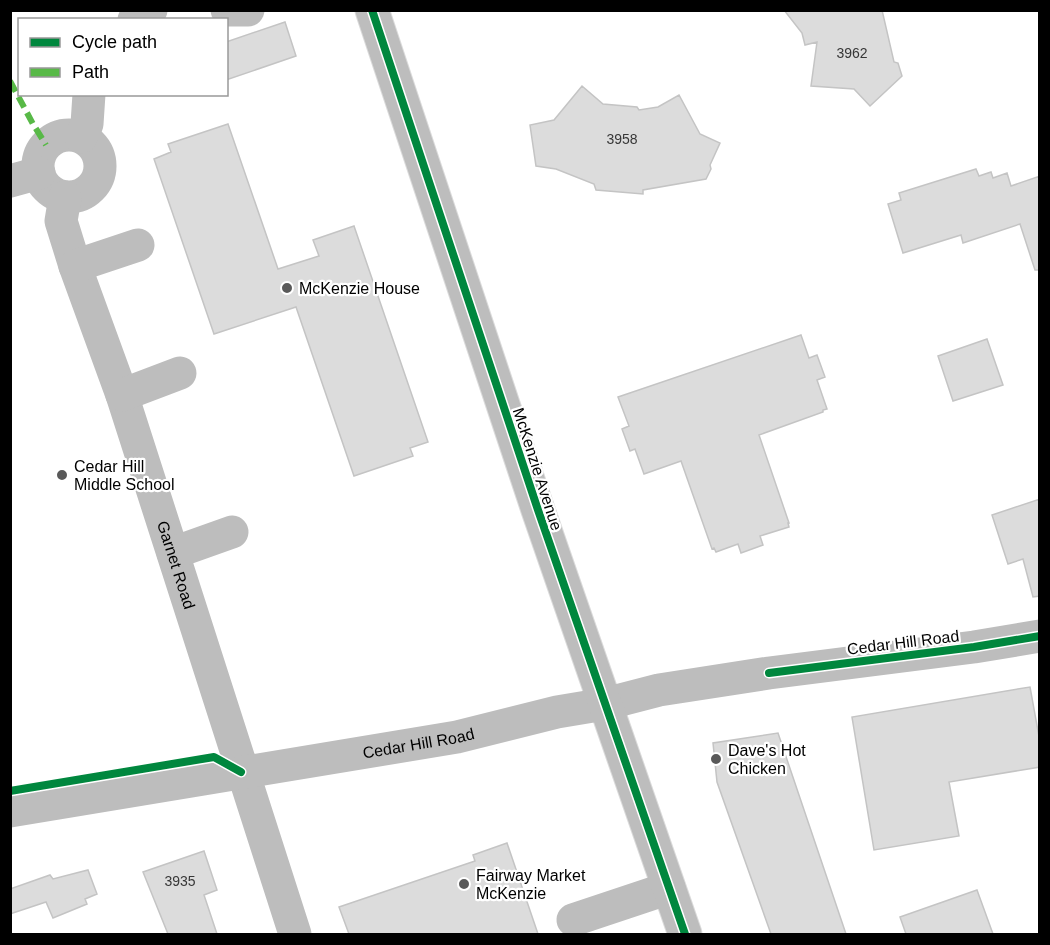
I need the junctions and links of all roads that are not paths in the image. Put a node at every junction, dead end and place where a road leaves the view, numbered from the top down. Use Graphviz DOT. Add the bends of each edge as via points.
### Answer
graph roads {
  1 [pos="150,10"];
  2 [pos="227,10"];
  3 [pos="248,10"];
  4 [pos="372,10"];
  5 [pos="137,18"];
  6 [pos="89,96"];
  7 [pos="81,137"];
  8 [pos="25,177"];
  9 [pos="65,197"];
  10 [pos="138,245"];
  11 [pos="75,266"];
  12 [pos="180,374"];
  13 [pos="122,395"];
  14 [pos="232,532"];
  15 [pos="173,553"];
  16 [pos="1040,636"];
  17 [pos="605,704"];
  18 [pos="241,772"];
  19 [pos="10,811"];
  20 [pos="669,888"];
  21 [pos="573,920"];
  22 [pos="295,934"];
  23 [pos="685,934"];
  1 -- 5 [label="street"];
  2 -- 3 [label="street"];
  4 -- 17 [label="street, McKenzie Avenue"];
  6 -- 7 [label="street" via="87,124"];
  7 -- 8 [label="street" via="62,135 46,145 38,163"];
  7 -- 9 [label="street" via="96,150 98,179 84,193"];
  8 -- 9 [label="street" via="42,182"];
  9 -- 11 [label="street, Garnet Road" via="62,221"];
  10 -- 11 [label="street"];
  11 -- 13 [label="street, Garnet Road"];
  12 -- 13 [label="street"];
  13 -- 15 [label="street, Garnet Road"];
  14 -- 15 [label="street"];
  15 -- 18 [label="street, Garnet Road"];
  16 -- 17 [label="street, Cedar Hill Road" via="659,690"];
  17 -- 18 [label="street, Cedar Hill Road" via="457,737"];
  17 -- 20 [label="street, McKenzie Avenue"];
  18 -- 19 [label="street, Cedar Hill Road"];
  18 -- 22 [label="street, Garnet Road"];
  20 -- 21 [label="street"];
  20 -- 23 [label="street, McKenzie Avenue"];
}
